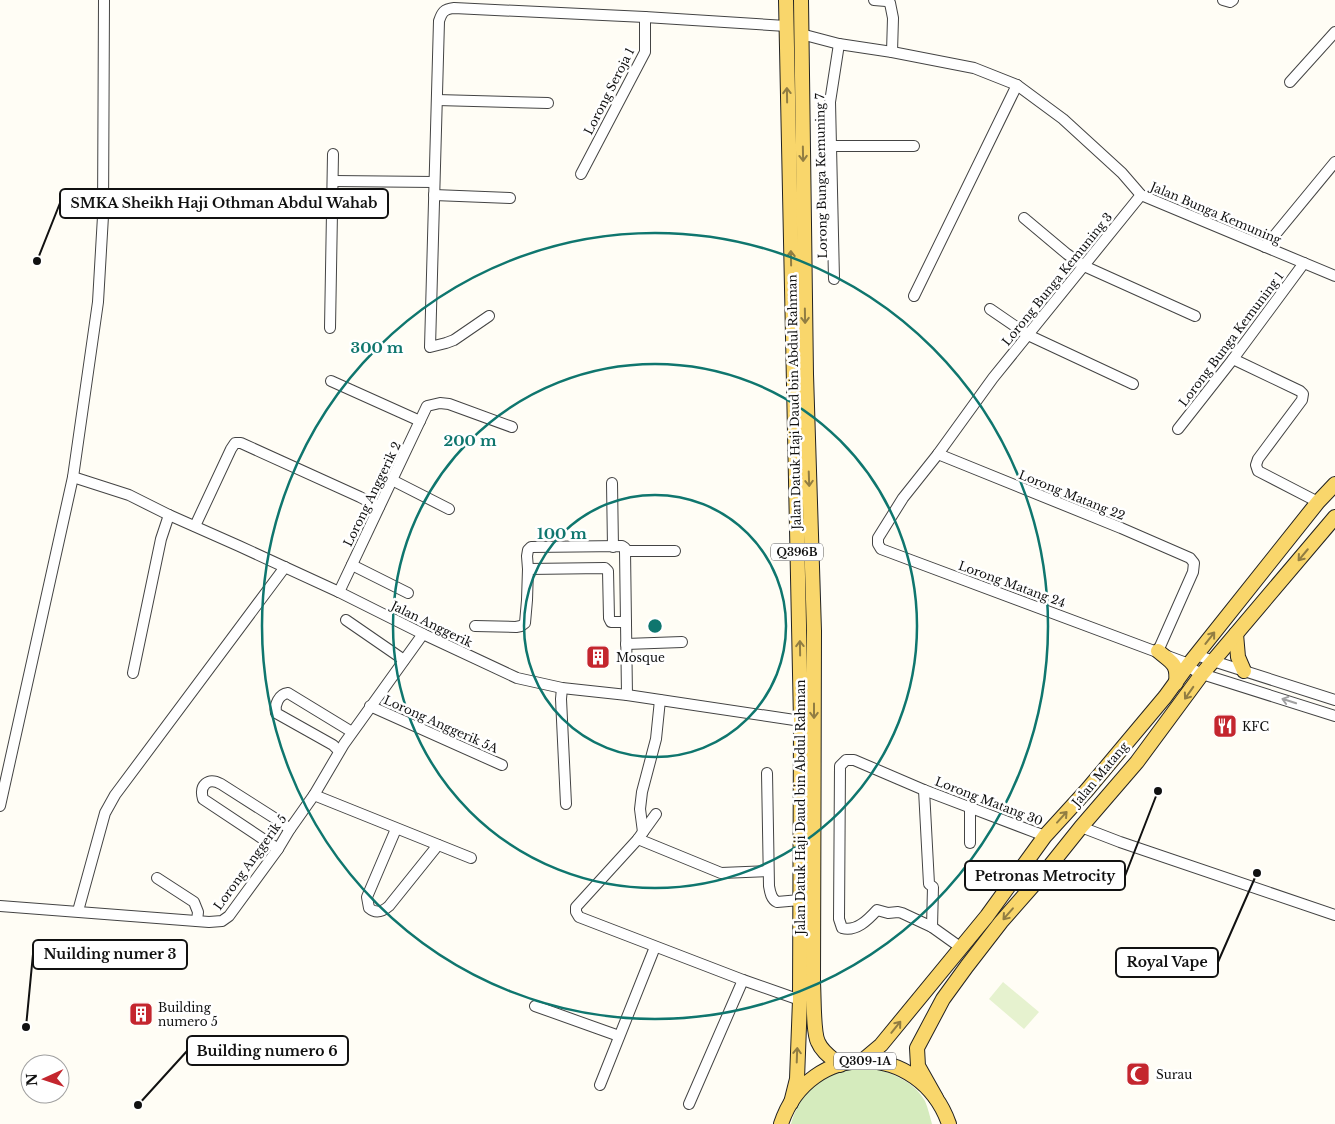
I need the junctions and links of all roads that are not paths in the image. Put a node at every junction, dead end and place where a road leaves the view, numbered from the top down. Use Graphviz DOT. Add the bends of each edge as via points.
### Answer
graph roads {
  1 [pos="104,0"];
  2 [pos="786,0"];
  3 [pos="801,0"];
  4 [pos="874,0"];
  5 [pos="1223,0"];
  6 [pos="1233,0"];
  7 [pos="646,17"];
  8 [pos="786,26"];
  9 [pos="1335,32"];
  10 [pos="801,34"];
  11 [pos="839,44"];
  12 [pos="892,52"];
  13 [pos="1290,82"];
  14 [pos="1017,85"];
  15 [pos="436,100"];
  16 [pos="548,103"];
  17 [pos="830,146"];
  18 [pos="914,146"];
  19 [pos="333,154"];
  20 [pos="1335,162"];
  21 [pos="581,174"];
  22 [pos="333,181"];
  23 [pos="434,182"];
  24 [pos="434,195"];
  25 [pos="1141,195"];
  26 [pos="510,198"];
  27 [pos="103,199"];
  28 [pos="258,206"];
  29 [pos="1024,218"];
  30 [pos="1265,247"];
  31 [pos="1304,263"];
  32 [pos="1084,266"];
  33 [pos="1335,276"];
  34 [pos="834,279"];
  35 [pos="914,296"];
  36 [pos="990,309"];
  37 [pos="489,316"];
  38 [pos="1195,316"];
  39 [pos="330,328"];
  40 [pos="1028,335"];
  41 [pos="1233,359"];
  42 [pos="331,381"];
  43 [pos="1133,384"];
  44 [pos="420,421"];
  45 [pos="512,427"];
  46 [pos="1178,429"];
  47 [pos="938,454"];
  48 [pos="73,478"];
  49 [pos="392,480"];
  50 [pos="612,484"];
  51 [pos="1335,484"];
  52 [pos="903,498"];
  53 [pos="1318,502"];
  54 [pos="379,507"];
  55 [pos="448,509"];
  56 [pos="169,515"];
  57 [pos="1335,517"];
  58 [pos="195,526"];
  59 [pos="613,547"];
  60 [pos="625,551"];
  61 [pos="675,551"];
  62 [pos="352,565"];
  63 [pos="285,567"];
  64 [pos="528,569"];
  65 [pos="339,592"];
  66 [pos="408,593"];
  67 [pos="346,620"];
  68 [pos="626,622"];
  69 [pos="475,626"];
  70 [pos="423,634"];
  71 [pos="1236,634"];
  72 [pos="682,642"];
  73 [pos="626,644"];
  74 [pos="1158,651"];
  75 [pos="404,660"];
  76 [pos="1213,661"];
  77 [pos="1191,662"];
  78 [pos="1244,670"];
  79 [pos="133,673"];
  80 [pos="1202,674"];
  81 [pos="1176,683"];
  82 [pos="562,688"];
  83 [pos="627,695"];
  84 [pos="1334,699"];
  85 [pos="660,700"];
  86 [pos="370,706"];
  87 [pos="1332,715"];
  88 [pos="801,721"];
  89 [pos="352,732"];
  90 [pos="339,751"];
  91 [pos="502,765"];
  92 [pos="767,773"];
  93 [pos="924,790"];
  94 [pos="314,795"];
  95 [pos="566,804"];
  96 [pos="0,806"];
  97 [pos="970,808"];
  98 [pos="656,814"];
  99 [pos="1081,827"];
  100 [pos="396,828"];
  101 [pos="290,829"];
  102 [pos="641,835"];
  103 [pos="1045,836"];
  104 [pos="970,843"];
  105 [pos="438,845"];
  106 [pos="278,849"];
  107 [pos="471,858"];
  108 [pos="768,871"];
  109 [pos="157,878"];
  110 [pos="800,900"];
  111 [pos="0,906"];
  112 [pos="78,911"];
  113 [pos="1335,915"];
  114 [pos="196,921"];
  115 [pos="932,927"];
  116 [pos="656,947"];
  117 [pos="960,947"];
  118 [pos="742,980"];
  119 [pos="800,1000"];
  120 [pos="535,1006"];
  121 [pos="619,1036"];
  122 [pos="862,1061"];
  123 [pos="840,1065"];
  124 [pos="600,1085"];
  125 [pos="936,1098"];
  126 [pos="791,1103"];
  127 [pos="689,1104"];
  128 [pos="781,1124"];
  129 [pos="948,1124"];
  1 -- 27 [label="street"];
  2 -- 8 [label="main road, Jalan Datuk Haji Daud bin Abdul Rahman / Q396B"];
  3 -- 10 [label="main road, Jalan Datuk Haji Daud bin Abdul Rahman"];
  4 -- 12 [label="street" via="890,3"];
  5 -- 6 [label="street"];
  7 -- 8 [label="street"];
  7 -- 15 [label="street" via="447,9 439,21"];
  7 -- 21 [label="street, Lorong Seroja 1" via="645,52"];
  88 -- 8 [label="main road, Jalan Datuk Haji Daud bin Abdul Rahman / Q396B, one-way"];
  9 -- 13 [label="street"];
  10 -- 11 [label="street, Jalan Bunga Kemuning"];
  10 -- 123 [label="main road, Jalan Datuk Haji Daud bin Abdul Rahman, one-way" via="814,630 814,984 817,1041"];
  11 -- 12 [label="street, Jalan Bunga Kemuning"];
  11 -- 17 [label="street, Lorong Bunga Kemuning 7" via="830,102"];
  12 -- 14 [label="street, Jalan Bunga Kemuning" via="974,68"];
  14 -- 25 [label="street, Jalan Bunga Kemuning" via="1063,119"];
  14 -- 35 [label="street"];
  15 -- 16 [label="street"];
  15 -- 23 [label="street"];
  17 -- 18 [label="street"];
  17 -- 34 [label="street, Lorong Bunga Kemuning 7"];
  19 -- 22 [label="street"];
  20 -- 30 [label="street"];
  22 -- 23 [label="street"];
  22 -- 39 [label="street"];
  23 -- 24 [label="street"];
  24 -- 26 [label="street"];
  24 -- 37 [label="street" via="430,347 454,340"];
  25 -- 30 [label="street, Jalan Bunga Kemuning"];
  25 -- 32 [label="street, Lorong Bunga Kemuning 3"];
  27 -- 28 [label="street"];
  27 -- 48 [label="street" via="98,302"];
  29 -- 32 [label="street"];
  30 -- 31 [label="street, Jalan Bunga Kemuning"];
  31 -- 33 [label="street, Jalan Bunga Kemuning"];
  31 -- 41 [label="street, Lorong Bunga Kemuning 1"];
  32 -- 38 [label="street"];
  32 -- 40 [label="street, Lorong Bunga Kemuning 3"];
  36 -- 40 [label="street"];
  40 -- 43 [label="street"];
  40 -- 47 [label="street, Lorong Bunga Kemuning 3"];
  41 -- 46 [label="street, Lorong Bunga Kemuning 1"];
  41 -- 53 [label="street" via="1303,394 1256,465 1258,471"];
  42 -- 44 [label="street"];
  44 -- 45 [label="street, Lorong Anggerik 2" via="427,406 440,403"];
  44 -- 49 [label="street, Lorong Anggerik 2"];
  47 -- 52 [label="street, Lorong Bunga Kemuning 3"];
  47 -- 74 [label="street, Lorong Matang 22" via="1190,558 1194,562 1193,572"];
  48 -- 56 [label="street, Jalan Anggerik" via="128,495"];
  48 -- 96 [label="street"];
  49 -- 54 [label="street, Lorong Anggerik 2"];
  49 -- 55 [label="street"];
  50 -- 59 [label="street"];
  51 -- 53 [label="main road, Jalan Matang"];
  52 -- 74 [label="street, Lorong Matang 24" via="878,538 881,549"];
  77 -- 53 [label="main road, Jalan Matang, one-way"];
  54 -- 58 [label="street" via="235,443"];
  54 -- 62 [label="street, Lorong Anggerik 2"];
  56 -- 58 [label="street, Jalan Anggerik"];
  56 -- 79 [label="street"];
  57 -- 71 [label="main road, Jalan Matang, one-way"];
  58 -- 63 [label="street, Jalan Anggerik"];
  59 -- 60 [label="street" via="622,546"];
  59 -- 64 [label="street" via="531,546 527,556"];
  60 -- 61 [label="street"];
  60 -- 68 [label="street"];
  62 -- 65 [label="street, Lorong Anggerik 2"];
  62 -- 66 [label="street"];
  63 -- 65 [label="street, Jalan Anggerik"];
  63 -- 112 [label="street" via="115,795 105,813"];
  64 -- 68 [label="street" via="605,568 608,571 609,618 611,622"];
  64 -- 69 [label="street" via="525,623 522,626"];
  65 -- 70 [label="street, Jalan Anggerik"];
  67 -- 75 [label="street"];
  68 -- 73 [label="street"];
  70 -- 75 [label="street, Lorong Anggerik 5"];
  70 -- 82 [label="street, Jalan Anggerik" via="517,678"];
  71 -- 76 [label="main road, Jalan Matang"];
  71 -- 78 [label="main road" via="1238,657"];
  72 -- 73 [label="street"];
  73 -- 83 [label="street"];
  74 -- 77 [label="street, Lorong Matang 24"];
  74 -- 81 [label="main road" via="1175,665"];
  75 -- 86 [label="street, Lorong Anggerik 5"];
  76 -- 77 [label="street"];
  76 -- 78 [label="street"];
  76 -- 80 [label="main road, Jalan Matang"];
  77 -- 80 [label="street"];
  77 -- 81 [label="main road, Jalan Matang"];
  78 -- 84 [label="street"];
  87 -- 80 [label="street, one-way"];
  80 -- 99 [label="main road, Jalan Matang, one-way" via="1137,762"];
  103 -- 81 [label="main road, Jalan Matang, one-way"];
  82 -- 83 [label="street, Jalan Anggerik"];
  82 -- 95 [label="street"];
  83 -- 85 [label="street, Jalan Anggerik"];
  84 -- 87 [label="street"];
  85 -- 88 [label="street, Jalan Anggerik"];
  85 -- 102 [label="street" via="656,739 642,792"];
  86 -- 89 [label="street, Lorong Anggerik 5"];
  86 -- 91 [label="street, Lorong Anggerik 5A"];
  88 -- 110 [label="main road, Jalan Datuk Haji Daud bin Abdul Rahman / Q396B"];
  89 -- 90 [label="street, Lorong Anggerik 5"];
  89 -- 90 [label="street" via="288,694 279,698 276,713"];
  90 -- 94 [label="street, Lorong Anggerik 5"];
  92 -- 108 [label="street"];
  93 -- 97 [label="street, Lorong Matang 30"];
  93 -- 115 [label="street" via="929,884 933,887"];
  93 -- 115 [label="street, Lorong Matang 30" via="854,760 846,760 840,766 839,918 842,928 848,930 856,928 877,910 898,912"];
  94 -- 100 [label="street"];
  94 -- 101 [label="street, Lorong Anggerik 5"];
  97 -- 103 [label="street, Lorong Matang 30"];
  97 -- 104 [label="street"];
  98 -- 102 [label="street"];
  99 -- 113 [label="street"];
  99 -- 125 [label="main road, Jalan Matang, one-way" via="1001,922 943,999 917,1048 918,1066"];
  100 -- 105 [label="street"];
  100 -- 105 [label="street" via="367,897 369,908 374,912 389,906"];
  101 -- 106 [label="street, Lorong Anggerik 5"];
  101 -- 106 [label="street" via="216,781 210,781 204,787 202,794 206,802"];
  102 -- 108 [label="street" via="720,873"];
  102 -- 116 [label="street" via="576,907 576,912 578,916"];
  103 -- 117 [label="main road, Jalan Matang" via="987,916"];
  105 -- 107 [label="street"];
  106 -- 114 [label="street, Lorong Anggerik 5" via="229,916 222,921"];
  108 -- 110 [label="street" via="774,901"];
  109 -- 114 [label="street" via="194,902 198,912"];
  110 -- 119 [label="main road, Jalan Datuk Haji Daud bin Abdul Rahman / Q396B"];
  111 -- 112 [label="street, Lorong Anggerik 5"];
  112 -- 114 [label="street, Lorong Anggerik 5"];
  115 -- 117 [label="street"];
  116 -- 118 [label="street"];
  116 -- 121 [label="street"];
  122 -- 117 [label="main road, Jalan Matang, one-way" via="882,1045"];
  118 -- 119 [label="street"];
  118 -- 127 [label="street"];
  126 -- 119 [label="main road, Jalan Datuk Haji Daud bin Abdul Rahman / Q396B, one-way" via="797,1079"];
  120 -- 121 [label="street"];
  121 -- 124 [label="street"];
  122 -- 123 [label="main road, Q309-1A"];
  122 -- 125 [label="main road, Q309-1A" via="890,1065 908,1072"];
  123 -- 126 [label="main road, Q309-1A" via="808,1082"];
  125 -- 129 [label="main road, Q309-1A"];
  126 -- 128 [label="main road, Q309-1A"];
}
